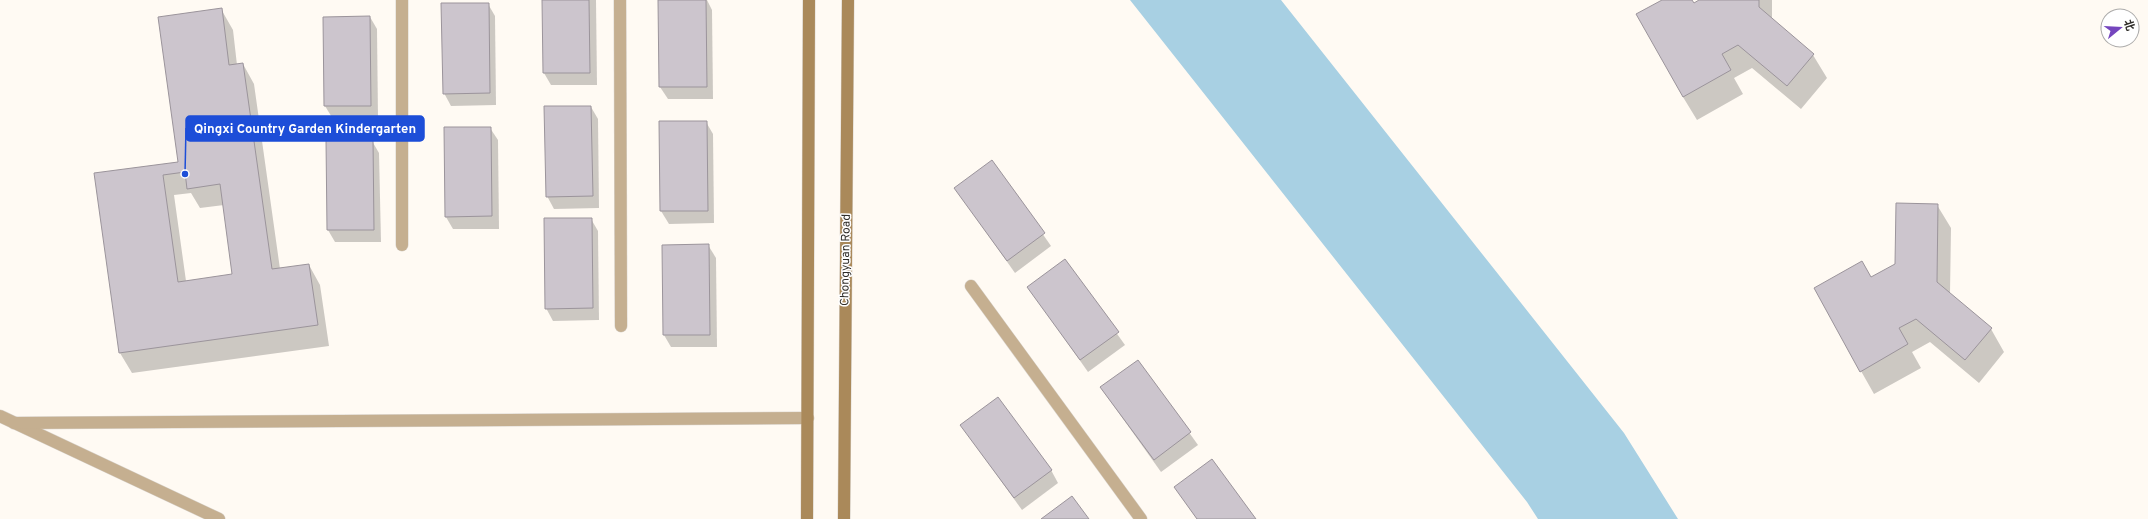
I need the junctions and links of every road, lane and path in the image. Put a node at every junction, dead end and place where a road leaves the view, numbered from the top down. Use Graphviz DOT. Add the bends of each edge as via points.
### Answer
graph roads {
  1 [pos="402,0"];
  2 [pos="620,0"];
  3 [pos="809,0"];
  4 [pos="848,0"];
  5 [pos="402,245"];
  6 [pos="971,286"];
  7 [pos="622,326"];
  8 [pos="0,416"];
  9 [pos="808,418"];
  10 [pos="14,423"];
  11 [pos="219,519"];
  12 [pos="807,519"];
  13 [pos="844,519"];
  14 [pos="1141,519"];
  1 -- 5 [label="street"];
  2 -- 7 [label="street"];
  3 -- 9 [label="street"];
  4 -- 13 [label="street, Chongyuan Road"];
  6 -- 14 [label="street"];
  8 -- 10 [label="street"];
  9 -- 10 [label="street"];
  9 -- 12 [label="street"];
  10 -- 11 [label="street"];
}
